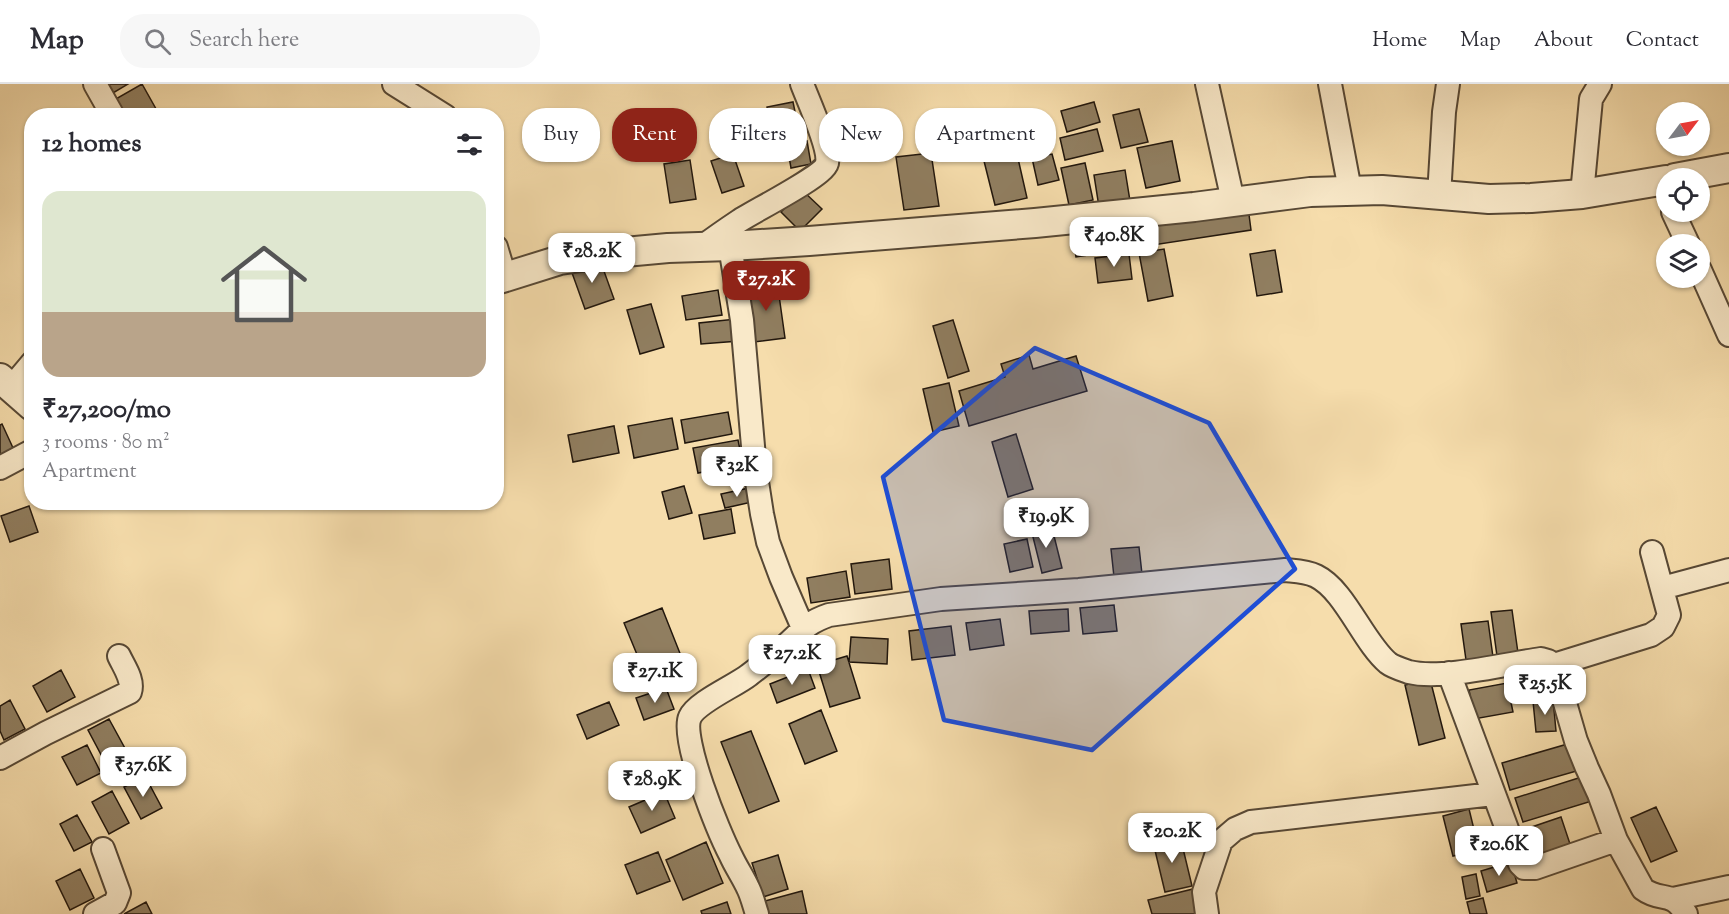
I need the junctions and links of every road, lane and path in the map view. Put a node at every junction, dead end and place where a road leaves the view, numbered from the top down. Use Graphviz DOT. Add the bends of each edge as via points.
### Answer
graph roads {
  1 [pos="95,84"];
  2 [pos="394,84"];
  3 [pos="802,84"];
  4 [pos="1208,84"];
  5 [pos="1330,84"];
  6 [pos="1448,84"];
  7 [pos="1599,84"];
  8 [pos="108,108"];
  9 [pos="432,108"];
  10 [pos="1729,168"];
  11 [pos="1710,173"];
  12 [pos="1656,185"];
  13 [pos="1350,190"];
  14 [pos="1581,194"];
  15 [pos="1439,196"];
  16 [pos="1233,201"];
  17 [pos="730,246"];
  18 [pos="702,247"];
  19 [pos="504,277"];
  20 [pos="1708,288"];
  21 [pos="1729,335"];
  22 [pos="24,375"];
  23 [pos="14,391"];
  24 [pos="24,455"];
  25 [pos="0,468"];
  26 [pos="1652,552"];
  27 [pos="1729,570"];
  28 [pos="1662,588"];
  29 [pos="803,628"];
  30 [pos="119,656"];
  31 [pos="1554,665"];
  32 [pos="1449,672"];
  33 [pos="0,758"];
  34 [pos="1493,794"];
  35 [pos="1616,840"];
  36 [pos="103,849"];
  37 [pos="1729,887"];
  38 [pos="1679,906"];
  39 [pos="95,914"];
  40 [pos="757,914"];
  41 [pos="1207,914"];
  1 -- 8 [label="street"];
  2 -- 9 [label="street"];
  3 -- 18 [label="street" via="826,148 826,166"];
  4 -- 16 [label="street"];
  5 -- 13 [label="street"];
  6 -- 15 [label="street"];
  7 -- 14 [label="street" via="1591,99"];
  10 -- 11 [label="street"];
  12 -- 14 [label="street"];
  13 -- 15 [label="street"];
  13 -- 16 [label="street"];
  14 -- 15 [label="street" via="1490,199"];
  16 -- 17 [label="street" via="1035,223"];
  17 -- 18 [label="street"];
  17 -- 29 [label="street" via="742,320 754,469 762,514 768,542"];
  18 -- 19 [label="street" via="571,258"];
  20 -- 21 [label="street"];
  22 -- 23 [label="street"];
  24 -- 25 [label="street"];
  26 -- 28 [label="street"];
  27 -- 28 [label="street"];
  28 -- 31 [label="street" via="1669,615 1658,632"];
  29 -- 32 [label="street" via="829,615 940,599 1304,571 1331,586 1389,664 1410,672"];
  29 -- 40 [label="street" via="744,679 696,709 688,727 700,780"];
  30 -- 33 [label="street" via="131,680 130,692"];
  31 -- 32 [label="street" via="1541,659"];
  31 -- 35 [label="street" via="1576,741"];
  32 -- 34 [label="street"];
  34 -- 35 [label="street" via="1524,868 1535,868"];
  34 -- 41 [label="street" via="1241,826 1221,841 1204,892"];
  35 -- 38 [label="street" via="1643,889"];
  36 -- 39 [label="street" via="119,892 115,903"];
  37 -- 38 [label="street"];
}
